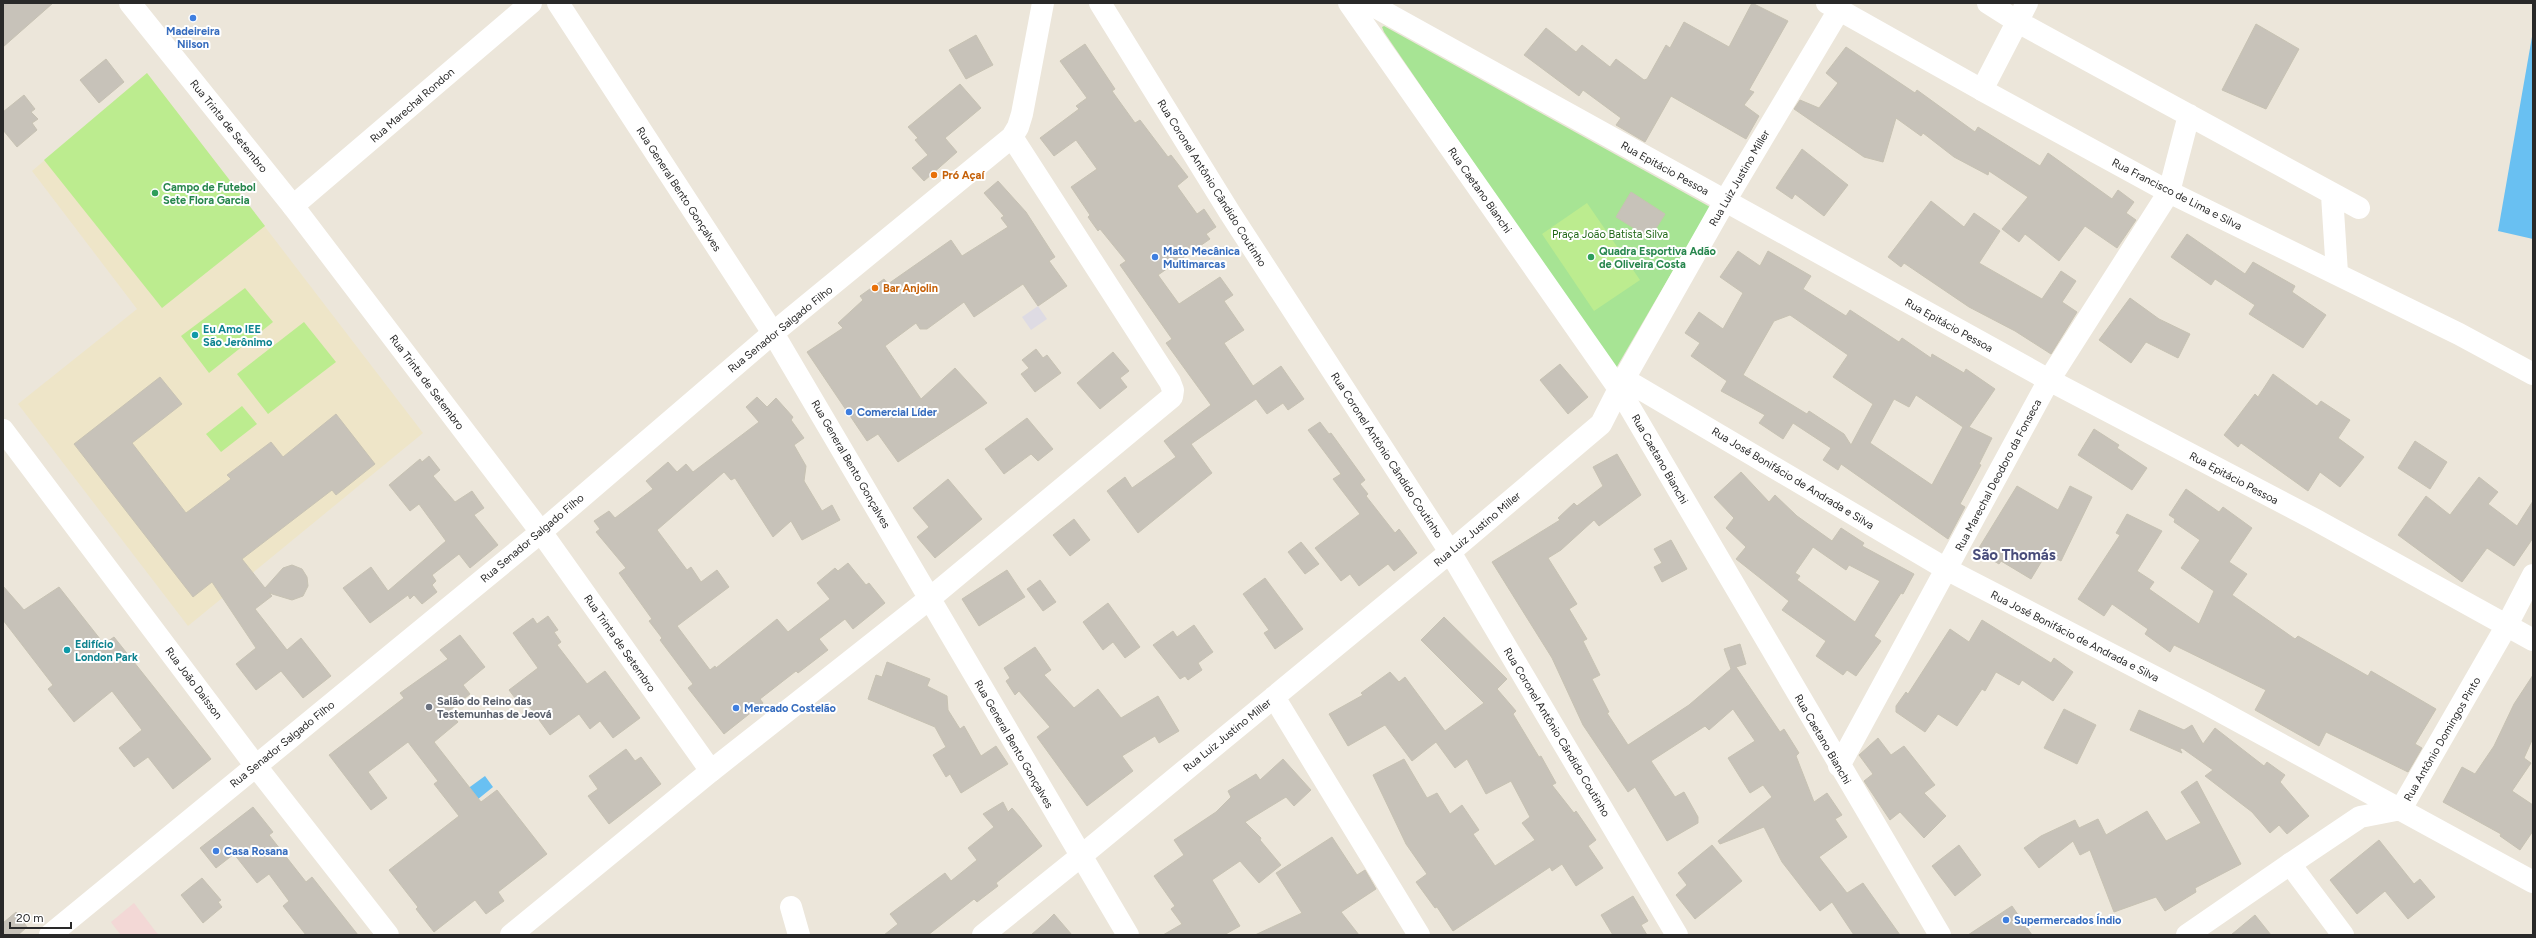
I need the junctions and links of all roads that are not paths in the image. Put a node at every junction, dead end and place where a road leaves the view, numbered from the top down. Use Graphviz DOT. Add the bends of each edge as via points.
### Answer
graph roads {
  1 [pos="130,3"];
  2 [pos="530,3"];
  3 [pos="558,3"];
  4 [pos="1043,3"];
  5 [pos="1100,3"];
  6 [pos="1349,3"];
  7 [pos="1368,3"];
  8 [pos="1988,3"];
  9 [pos="1833,6"];
  10 [pos="2023,13"];
  11 [pos="1982,90"];
  12 [pos="2189,115"];
  13 [pos="1012,137"];
  14 [pos="2169,192"];
  15 [pos="2332,195"];
  16 [pos="1725,201"];
  17 [pos="293,206"];
  18 [pos="2359,208"];
  19 [pos="2337,273"];
  20 [pos="773,333"];
  21 [pos="2533,374"];
  22 [pos="2048,380"];
  23 [pos="1621,384"];
  24 [pos="3,430"];
  25 [pos="541,532"];
  26 [pos="1450,552"];
  27 [pos="1948,570"];
  28 [pos="2533,575"];
  29 [pos="929,599"];
  30 [pos="2507,626"];
  31 [pos="2533,640"];
  32 [pos="1274,697"];
  33 [pos="255,765"];
  34 [pos="1839,766"];
  35 [pos="711,771"];
  36 [pos="2401,809"];
  37 [pos="1080,856"];
  38 [pos="2290,864"];
  39 [pos="2533,882"];
  40 [pos="791,908"];
  41 [pos="50,935"];
  42 [pos="388,935"];
  43 [pos="511,935"];
  44 [pos="798,935"];
  45 [pos="983,935"];
  46 [pos="1128,935"];
  47 [pos="1419,935"];
  48 [pos="1677,935"];
  49 [pos="1940,935"];
  50 [pos="2187,935"];
  51 [pos="2343,935"];
  1 -- 17 [label="street, Rua Trinta de Setembro"];
  2 -- 17 [label="street, Rua Marechal Rondon"];
  3 -- 20 [label="street, Rua General Bento Gonçalves"];
  4 -- 13 [label="street" via="1022,114"];
  5 -- 26 [label="street, Rua Coronel Antônio Cândido Coutinho" via="1230,213"];
  6 -- 23 [label="street, Rua Caetano Bianchi"];
  7 -- 16 [label="street, Rua Epitácio Pessoa"];
  8 -- 10 [label="street"];
  9 -- 11 [label="street, Rua Francisco de Lima e Silva"];
  9 -- 16 [label="street, Rua Luiz Justino Miller"];
  10 -- 11 [label="street"];
  10 -- 12 [label="street"];
  11 -- 14 [label="street, Rua Francisco de Lima e Silva"];
  12 -- 14 [label="street, Rua Marechal Deodoro da Fonseca"];
  12 -- 15 [label="street"];
  13 -- 20 [label="street, Rua Senador Salgado Filho"];
  13 -- 29 [label="street" via="1170,382 1173,393 1166,403 1139,426"];
  14 -- 19 [label="street, Rua Francisco de Lima e Silva"];
  14 -- 22 [label="street, Rua Marechal Deodoro da Fonseca"];
  15 -- 18 [label="street"];
  15 -- 19 [label="street"];
  16 -- 22 [label="street, Rua Epitácio Pessoa"];
  16 -- 23 [label="street, Rua Luiz Justino Miller"];
  17 -- 25 [label="street, Rua Trinta de Setembro"];
  19 -- 21 [label="street, Rua Francisco de Lima e Silva"];
  20 -- 25 [label="street, Rua Senador Salgado Filho"];
  20 -- 29 [label="street, Rua General Bento Gonçalves"];
  22 -- 27 [label="street, Rua Marechal Deodoro da Fonseca"];
  22 -- 30 [label="street, Rua Epitácio Pessoa" via="2314,519"];
  23 -- 26 [label="street, Rua Luiz Justino Miller" via="1601,424"];
  23 -- 27 [label="street, Rua José Bonifácio de Andrada e Silva"];
  23 -- 34 [label="street, Rua Caetano Bianchi"];
  24 -- 33 [label="street, Rua João Daisson"];
  25 -- 33 [label="street, Rua Senador Salgado Filho"];
  25 -- 35 [label="street, Rua Trinta de Setembro"];
  26 -- 32 [label="street, Rua Luiz Justino Miller"];
  26 -- 48 [label="street, Rua Coronel Antônio Cândido Coutinho"];
  27 -- 34 [label="street, Rua Marechal Deodoro da Fonseca"];
  27 -- 36 [label="street, Rua José Bonifácio de Andrada e Silva"];
  28 -- 30 [label="street, Rua Antônio Domingos Pinto"];
  29 -- 35 [label="street"];
  29 -- 37 [label="street, Rua General Bento Gonçalves"];
  30 -- 31 [label="street, Rua Epitácio Pessoa"];
  30 -- 36 [label="street, Rua Antônio Domingos Pinto"];
  32 -- 37 [label="street, Rua Luiz Justino Miller"];
  32 -- 47 [label="street"];
  33 -- 41 [label="street, Rua Senador Salgado Filho"];
  33 -- 42 [label="street, Rua João Daisson"];
  34 -- 49 [label="street, Rua Caetano Bianchi"];
  35 -- 43 [label="street"];
  36 -- 38 [label="street, Rua Antônio Domingos Pinto" via="2360,817"];
  36 -- 39 [label="street, Rua José Bonifácio de Andrada e Silva"];
  37 -- 45 [label="street, Rua Luiz Justino Miller"];
  37 -- 46 [label="street, Rua General Bento Gonçalves"];
  38 -- 50 [label="street, Rua Antônio Domingos Pinto"];
  38 -- 51 [label="street"];
  40 -- 44 [label="street"];
}
